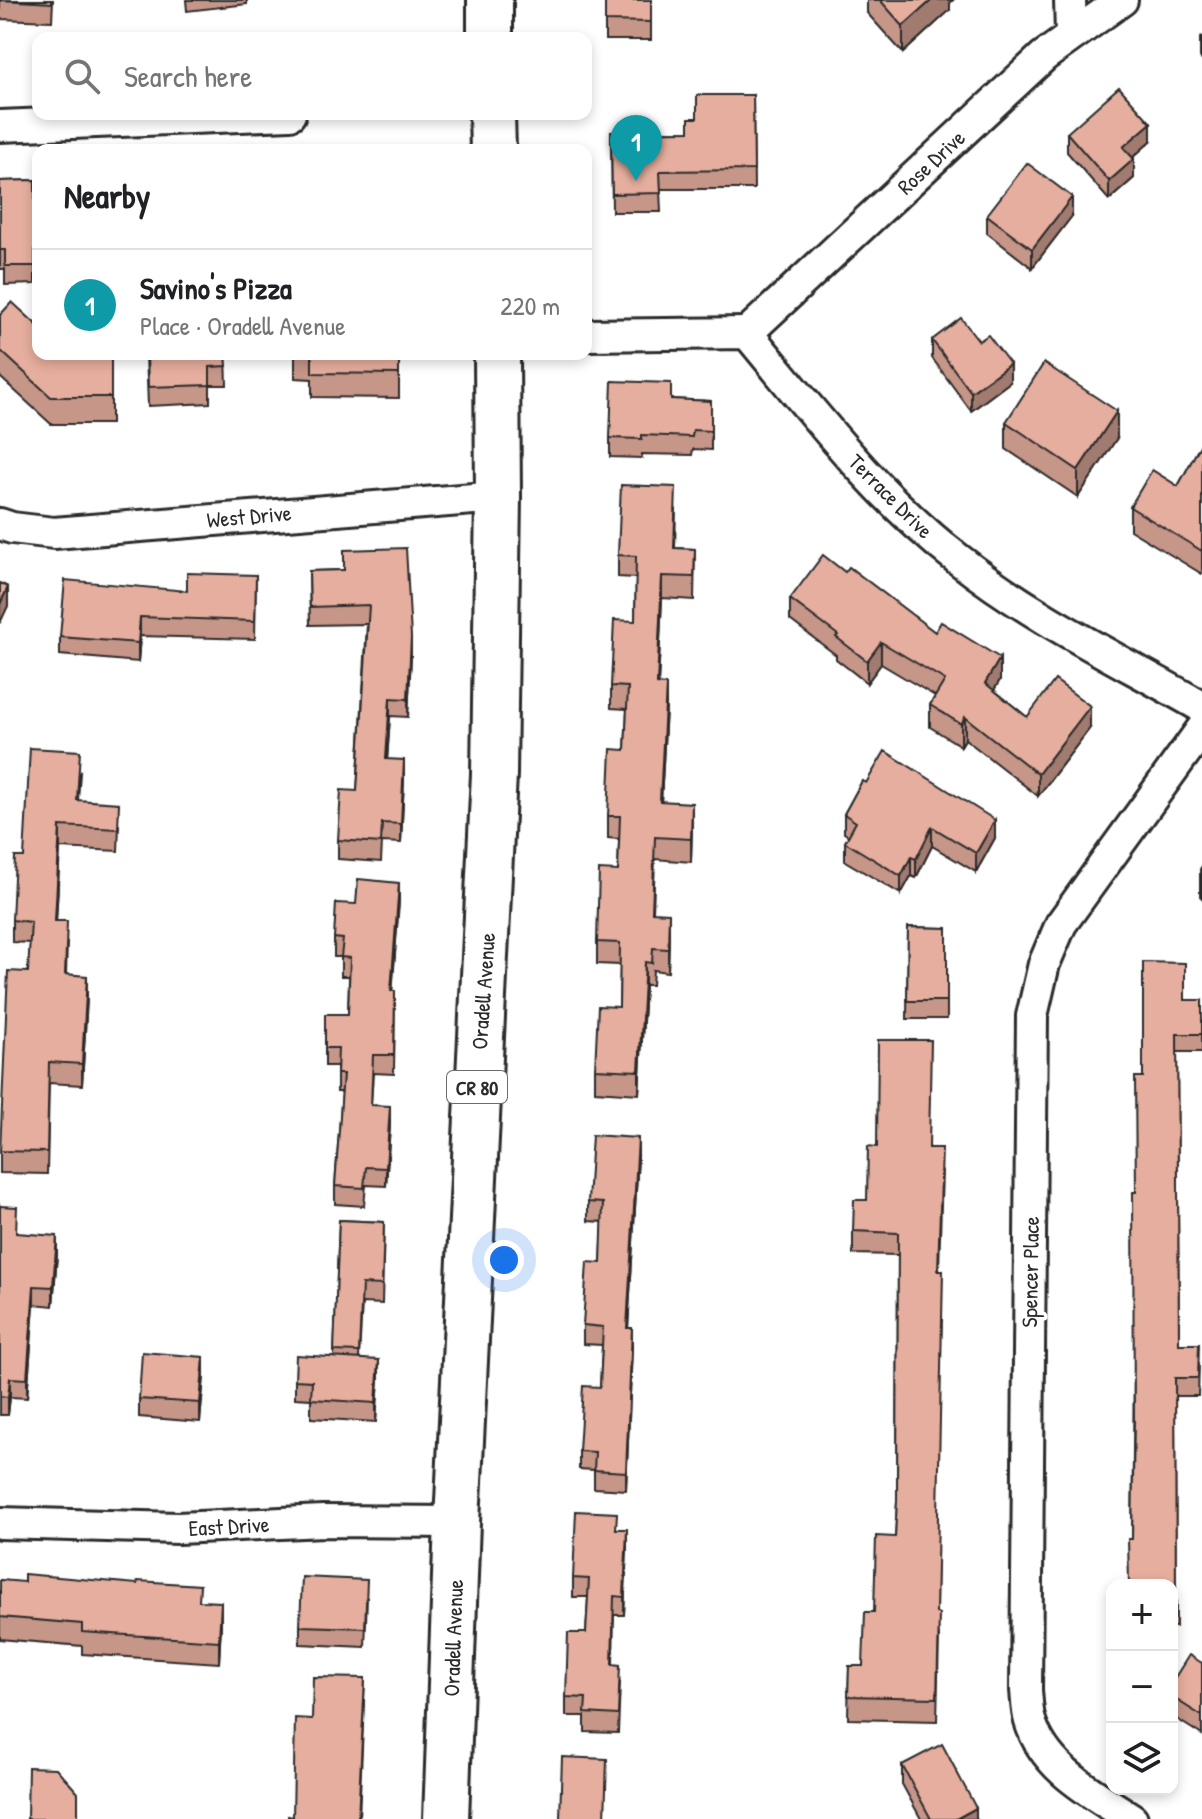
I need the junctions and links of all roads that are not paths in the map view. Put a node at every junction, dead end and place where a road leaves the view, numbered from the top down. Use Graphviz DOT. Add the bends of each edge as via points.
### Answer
graph roads {
  1 [pos="490,0"];
  2 [pos="1070,0"];
  3 [pos="1122,0"];
  4 [pos="490,32"];
  5 [pos="1071,34"];
  6 [pos="145,120"];
  7 [pos="492,120"];
  8 [pos="0,126"];
  9 [pos="493,144"];
  10 [pos="747,333"];
  11 [pos="592,335"];
  12 [pos="497,360"];
  13 [pos="498,497"];
  14 [pos="0,524"];
  15 [pos="1202,707"];
  16 [pos="1202,729"];
  17 [pos="457,1522"];
  18 [pos="0,1523"];
  19 [pos="446,1819"];
  20 [pos="1132,1819"];
  1 -- 4 [label="main road"];
  2 -- 5 [label="street"];
  3 -- 5 [label="street, Rose Drive"];
  5 -- 10 [label="street, Rose Drive"];
  6 -- 8 [label="street"];
  7 -- 9 [label="main road"];
  10 -- 11 [label="street"];
  10 -- 15 [label="street, Terrace Drive" via="897,507 957,559 1022,605"];
  12 -- 13 [label="main road, Oradell Avenue / CR 80"];
  13 -- 14 [label="street, West Drive" via="54,533"];
  13 -- 17 [label="main road, Oradell Avenue / CR 80" via="494,774"];
  16 -- 20 [label="street, Spencer Place" via="1061,924 1044,964 1032,1016 1026,1690 1030,1721 1044,1751 1064,1773"];
  17 -- 18 [label="street, East Drive" via="178,1528"];
  17 -- 19 [label="main road, Oradell Avenue / CR 80"];
}
